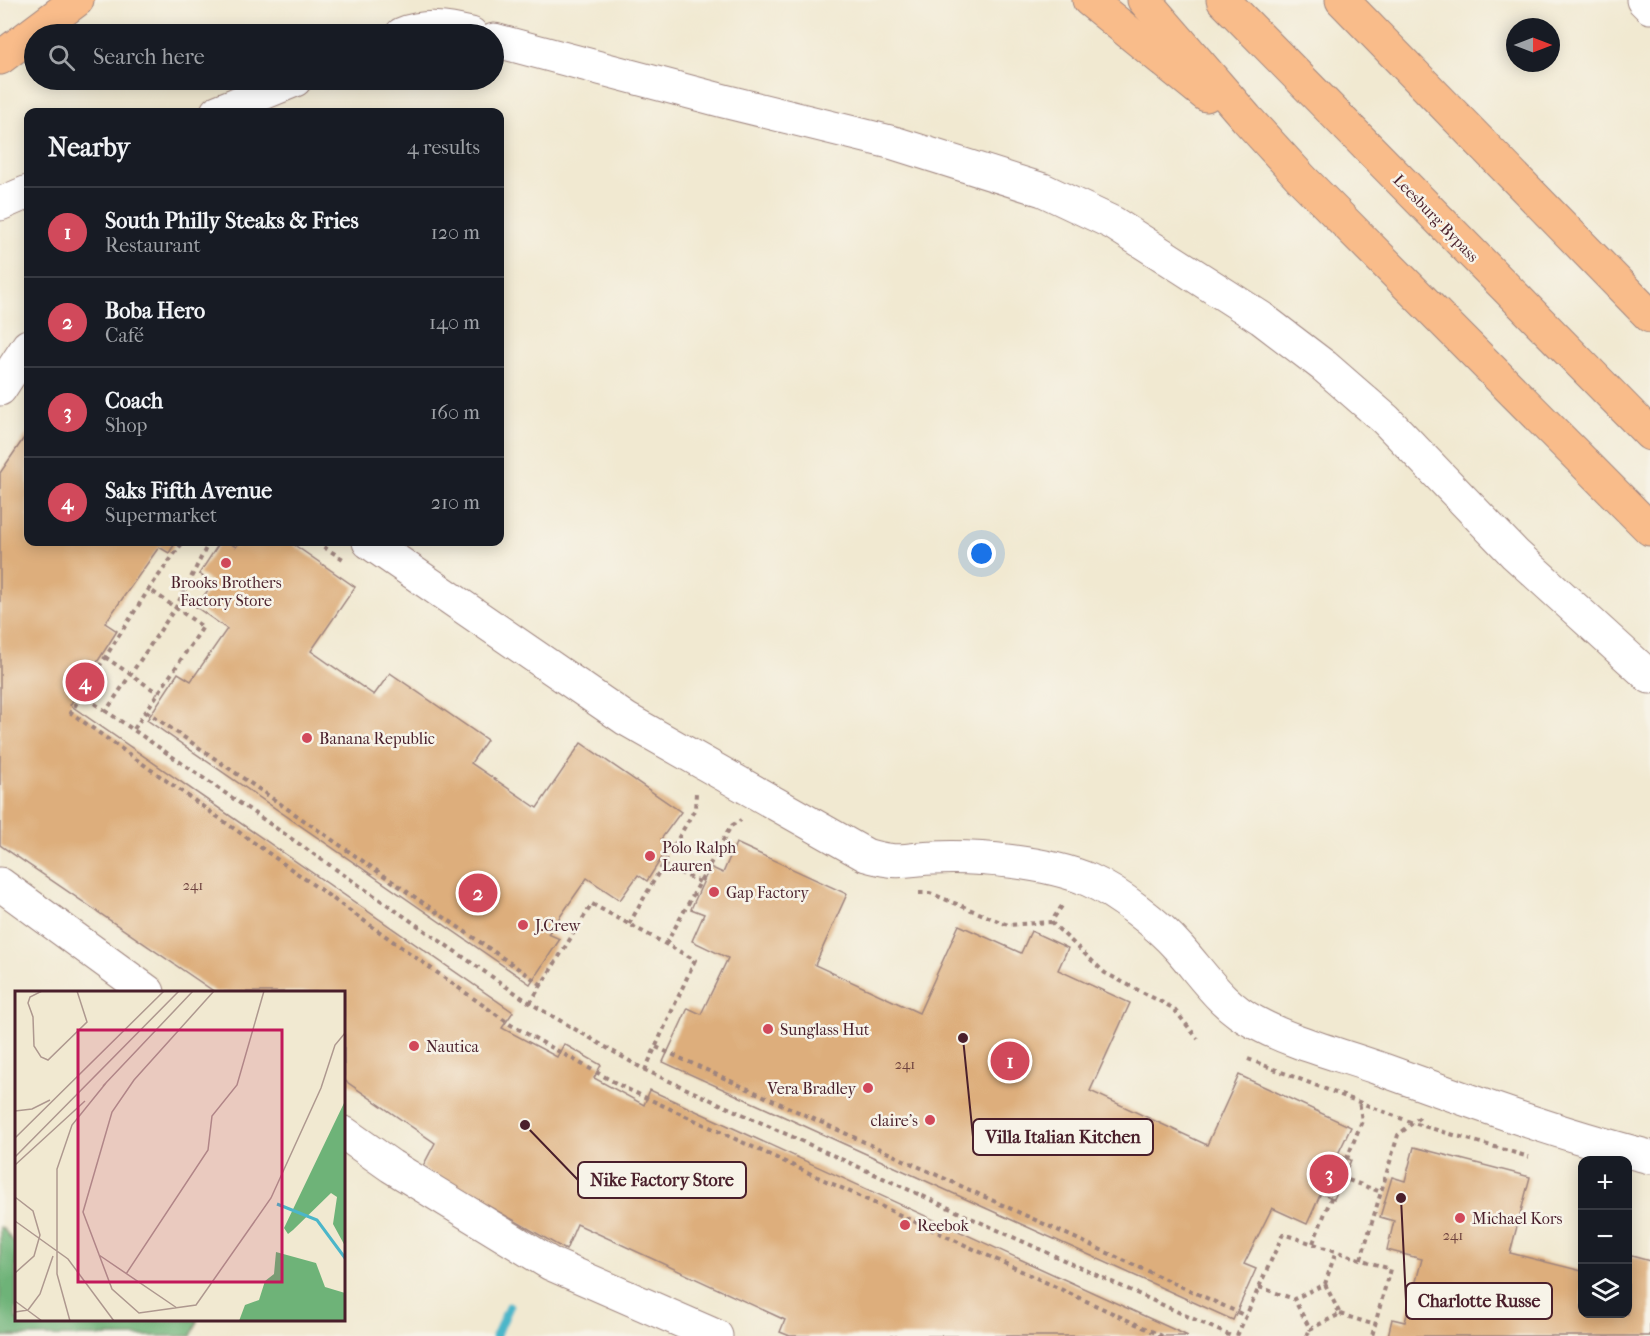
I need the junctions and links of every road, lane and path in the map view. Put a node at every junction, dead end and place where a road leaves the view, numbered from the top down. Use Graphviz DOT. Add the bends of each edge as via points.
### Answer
graph roads {
  1 [pos="77,0"];
  2 [pos="1089,0"];
  3 [pos="1144,0"];
  4 [pos="1223,0"];
  5 [pos="1342,0"];
  6 [pos="1643,0"];
  7 [pos="1650,7"];
  8 [pos="45,24"];
  9 [pos="24,40"];
  10 [pos="504,43"];
  11 [pos="0,58"];
  12 [pos="271,90"];
  13 [pos="227,108"];
  14 [pos="1302,179"];
  15 [pos="24,194"];
  16 [pos="0,204"];
  17 [pos="1650,316"];
  18 [pos="24,352"];
  19 [pos="0,388"];
  20 [pos="1650,434"];
  21 [pos="1650,529"];
  22 [pos="180,546"];
  23 [pos="207,546"];
  24 [pos="332,546"];
  25 [pos="360,553"];
  26 [pos="149,589"];
  27 [pos="176,607"];
  28 [pos="105,657"];
  29 [pos="131,674"];
  30 [pos="1650,677"];
  31 [pos="158,693"];
  32 [pos="81,695"];
  33 [pos="106,711"];
  34 [pos="146,711"];
  35 [pos="134,729"];
  36 [pos="696,789"];
  37 [pos="745,818"];
  38 [pos="663,865"];
  39 [pos="700,882"];
  40 [pos="0,884"];
  41 [pos="910,892"];
  42 [pos="1064,902"];
  43 [pos="1051,922"];
  44 [pos="629,924"];
  45 [pos="666,944"];
  46 [pos="542,985"];
  47 [pos="145,991"];
  48 [pos="530,1003"];
  49 [pos="1198,1039"];
  50 [pos="656,1047"];
  51 [pos="1248,1059"];
  52 [pos="645,1070"];
  53 [pos="1358,1094"];
  54 [pos="1359,1102"];
  55 [pos="1421,1116"];
  56 [pos="1413,1123"];
  57 [pos="345,1134"];
  58 [pos="1529,1157"];
  59 [pos="1650,1157"];
  60 [pos="1340,1177"];
  61 [pos="1381,1192"];
  62 [pos="1313,1243"];
  63 [pos="1336,1251"];
  64 [pos="1361,1259"];
  65 [pos="1325,1284"];
  66 [pos="1259,1287"];
  67 [pos="1294,1299"];
  68 [pos="1340,1314"];
  69 [pos="1246,1316"];
  70 [pos="1375,1325"];
  71 [pos="1310,1329"];
  72 [pos="716,1336"];
  73 [pos="1162,1336"];
  74 [pos="1231,1336"];
  75 [pos="1237,1336"];
  76 [pos="1307,1336"];
  77 [pos="1372,1336"];
  1 -- 8 [label="highway"];
  2 -- 14 [label="highway"];
  3 -- 14 [label="highway"];
  4 -- 20 [label="highway, Leesburg Bypass"];
  5 -- 17 [label="highway"];
  6 -- 7 [label="lane"];
  9 -- 11 [label="highway"];
  10 -- 30 [label="lane" via="894,142 1043,190 1113,223 1261,318 1324,366 1386,420 1515,554"];
  12 -- 13 [label="lane"];
  14 -- 21 [label="highway"];
  15 -- 16 [label="lane"];
  18 -- 19 [label="lane"];
  22 -- 26 [label="path"];
  23 -- 27 [label="path"];
  24 -- 25 [label="path"];
  25 -- 59 [label="lane" via="626,719 866,855 889,861 973,858 1011,862 1089,880 1138,910 1178,946 1212,990 1255,1023 1520,1119"];
  26 -- 27 [label="path"];
  26 -- 28 [label="path"];
  27 -- 29 [label="path"];
  27 -- 31 [label="path" via="203,627"];
  28 -- 29 [label="path"];
  28 -- 32 [label="path"];
  29 -- 31 [label="path"];
  29 -- 33 [label="path"];
  31 -- 34 [label="path"];
  32 -- 33 [label="path"];
  32 -- 73 [label="path" via="71,713 511,1025 625,1088"];
  33 -- 35 [label="path"];
  34 -- 35 [label="path"];
  34 -- 46 [label="path"];
  35 -- 48 [label="path"];
  36 -- 38 [label="path" via="696,809"];
  37 -- 39 [label="path" via="731,826"];
  38 -- 39 [label="path"];
  38 -- 44 [label="path"];
  39 -- 45 [label="path"];
  40 -- 47 [label="lane"];
  41 -- 43 [label="path" via="930,893 1008,925"];
  42 -- 43 [label="path"];
  43 -- 49 [label="path" via="1105,973 1173,1008"];
  44 -- 45 [label="path"];
  44 -- 46 [label="path" via="592,904"];
  45 -- 50 [label="path" via="696,960"];
  46 -- 48 [label="path"];
  48 -- 52 [label="path"];
  50 -- 52 [label="path"];
  50 -- 69 [label="path"];
  51 -- 54 [label="path"];
  52 -- 74 [label="path"];
  53 -- 54 [label="path"];
  54 -- 56 [label="path"];
  54 -- 60 [label="path" via="1362,1121"];
  55 -- 56 [label="path"];
  56 -- 58 [label="path"];
  56 -- 61 [label="path" via="1398,1135"];
  57 -- 72 [label="lane" via="551,1264"];
  60 -- 61 [label="path"];
  60 -- 62 [label="path"];
  61 -- 64 [label="path"];
  62 -- 63 [label="path"];
  62 -- 66 [label="path" via="1283,1233"];
  63 -- 64 [label="path"];
  63 -- 65 [label="path"];
  64 -- 70 [label="path" via="1390,1269"];
  65 -- 67 [label="path"];
  65 -- 68 [label="path"];
  66 -- 67 [label="path"];
  66 -- 69 [label="path"];
  67 -- 71 [label="path"];
  68 -- 70 [label="path"];
  68 -- 71 [label="path"];
  69 -- 75 [label="path"];
  70 -- 77 [label="path"];
  71 -- 76 [label="path"];
}
